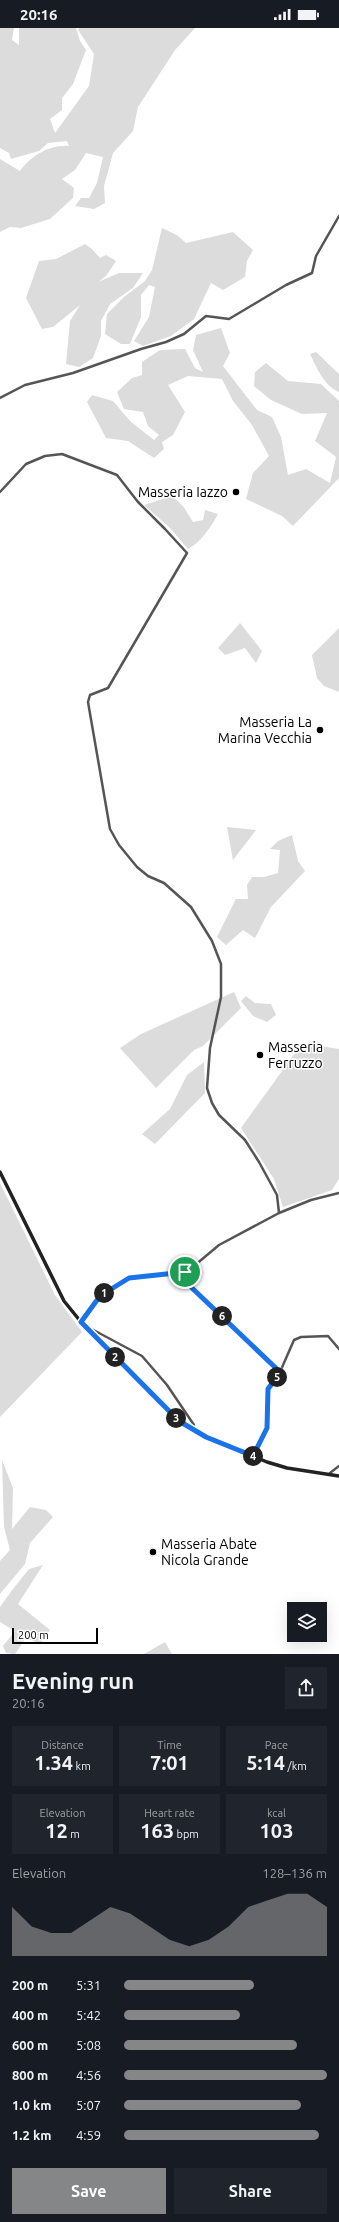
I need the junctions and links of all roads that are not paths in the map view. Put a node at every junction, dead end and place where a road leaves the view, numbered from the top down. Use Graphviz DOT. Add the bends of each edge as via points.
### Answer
graph roads {
  1 [pos="339,216"];
  2 [pos="0,398"];
  3 [pos="0,492"];
  4 [pos="0,1172"];
  5 [pos="339,1193"];
  6 [pos="279,1213"];
  7 [pos="185,1272"];
  8 [pos="82,1324"];
  9 [pos="339,1349"];
  10 [pos="280,1372"];
  11 [pos="191,1422"];
  12 [pos="194,1425"];
  13 [pos="188,1427"];
  14 [pos="253,1456"];
  15 [pos="339,1466"];
  16 [pos="330,1473"];
  17 [pos="339,1476"];
  1 -- 2 [label="street" via="316,256 312,273 286,285 229,319 206,316 184,334 166,342 73,373 25,385"];
  3 -- 6 [label="street" via="26,464 45,456 62,454 117,475 138,502 187,553 108,688 90,695 88,702 110,829 137,867 148,876 164,883 191,907 204,927 221,964 221,997 210,1048 207,1088 219,1115 245,1140 259,1162 277,1195"];
  4 -- 8 [label="main road" via="59,1294"];
  5 -- 6 [label="street" via="311,1200"];
  6 -- 7 [label="street" via="219,1245"];
  7 -- 8 [label="street" via="129,1278 100,1296"];
  7 -- 10 [label="street" via="186,1280 192,1288"];
  8 -- 11 [label="street" via="142,1356 167,1385"];
  8 -- 13 [label="main road" via="171,1414"];
  9 -- 10 [label="street" via="328,1336 298,1338 289,1347"];
  10 -- 14 [label="street" via="268,1389 267,1428"];
  11 -- 12 [label="street"];
  11 -- 13 [label="street"];
  13 -- 14 [label="main road" via="212,1440"];
  14 -- 16 [label="main road" via="288,1468"];
  15 -- 16 [label="street"];
  16 -- 17 [label="main road"];
}
